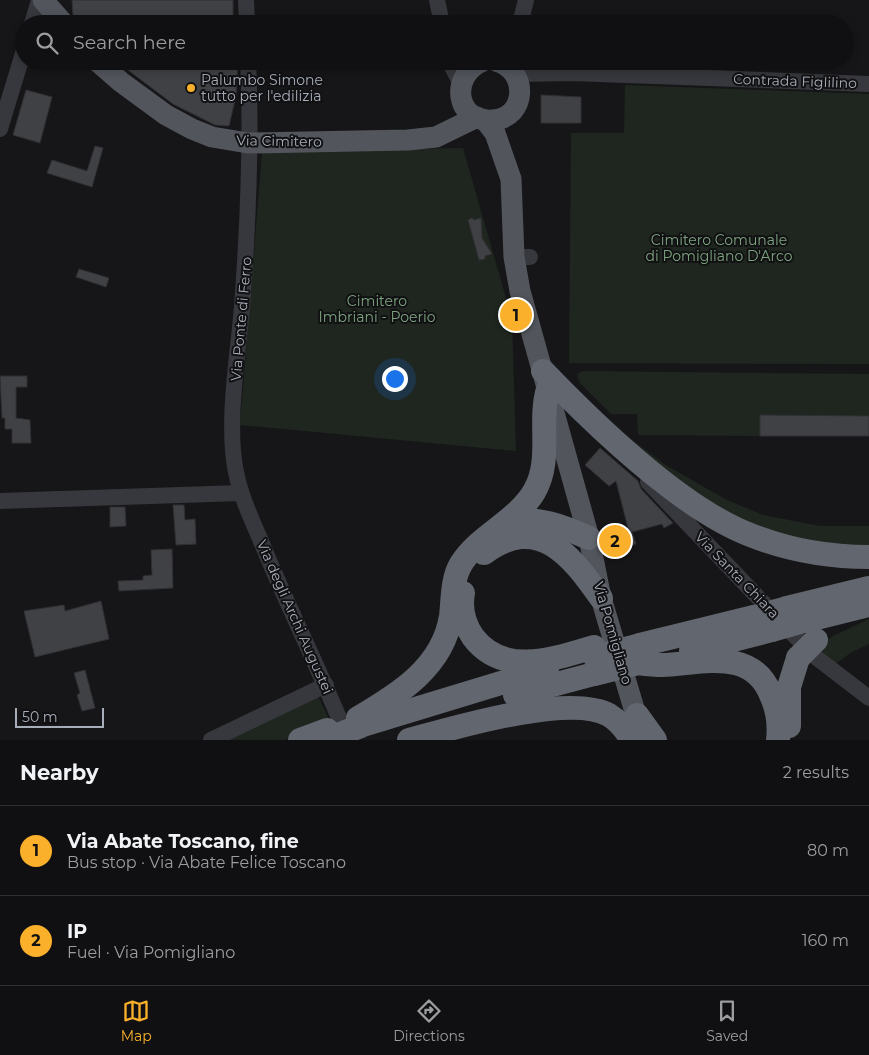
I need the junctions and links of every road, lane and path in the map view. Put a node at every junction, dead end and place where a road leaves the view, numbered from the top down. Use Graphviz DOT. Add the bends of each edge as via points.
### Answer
graph roads {
  1 [pos="39,0"];
  2 [pos="43,0"];
  3 [pos="246,0"];
  4 [pos="437,0"];
  5 [pos="35,15"];
  6 [pos="56,15"];
  7 [pos="247,15"];
  8 [pos="441,15"];
  9 [pos="18,70"];
  10 [pos="107,70"];
  11 [pos="248,70"];
  12 [pos="453,70"];
  13 [pos="470,70"];
  14 [pos="513,70"];
  15 [pos="530,70"];
  16 [pos="572,73"];
  17 [pos="869,84"];
  18 [pos="461,91"];
  19 [pos="514,106"];
  20 [pos="481,119"];
  21 [pos="0,129"];
  22 [pos="424,139"];
  23 [pos="248,143"];
  24 [pos="511,179"];
  25 [pos="548,389"];
  26 [pos="617,441"];
  27 [pos="628,463"];
  28 [pos="241,494"];
  29 [pos="0,501"];
  30 [pos="508,521"];
  31 [pos="589,538"];
  32 [pos="869,557"];
  33 [pos="869,588"];
  34 [pos="601,598"];
  35 [pos="869,605"];
  36 [pos="869,614"];
  37 [pos="802,623"];
  38 [pos="763,624"];
  39 [pos="639,648"];
  40 [pos="595,660"];
  41 [pos="326,685"];
  42 [pos="869,698"];
  43 [pos="636,715"];
  44 [pos="346,733"];
  45 [pos="211,740"];
  46 [pos="300,740"];
  47 [pos="409,740"];
  48 [pos="632,740"];
  49 [pos="643,740"];
  50 [pos="655,740"];
  51 [pos="778,740"];
  52 [pos="787,740"];
  1 -- 5 [label="street"];
  2 -- 6 [label="main road"];
  3 -- 7 [label="street"];
  4 -- 8 [label="street"];
  9 -- 21 [label="street"];
  10 -- 23 [label="main road, Via Cimitero" via="166,115 192,129 212,137"];
  11 -- 23 [label="street, Via Ponte di Ferro"];
  12 -- 18 [label="street"];
  13 -- 18 [label="main road"];
  14 -- 19 [label="main road" via="520,91"];
  15 -- 16 [label="street, Contrada Figlilino"];
  16 -- 17 [label="street, Contrada Figlilino"];
  16 -- 19 [label="street, Contrada Figlilino" via="533,84"];
  18 -- 20 [label="main road" via="465,107"];
  18 -- 22 [label="main road" via="449,122"];
  19 -- 20 [label="main road, Via Cimitero" via="494,120"];
  19 -- 24 [label="main road" via="507,127"];
  20 -- 22 [label="main road, Via Cimitero"];
  20 -- 24 [label="main road" via="495,133"];
  22 -- 23 [label="main road, Via Cimitero"];
  23 -- 28 [label="street, Via Ponte di Ferro" via="248,224 232,432 235,471"];
  24 -- 25 [label="main road, Via Pomigliano" via="522,257 520,291"];
  25 -- 26 [label="highway" via="579,408"];
  25 -- 27 [label="street" via="566,410"];
  25 -- 30 [label="highway" via="543,405 546,425 540,474 534,492"];
  25 -- 31 [label="main road, Via Pomigliano"];
  26 -- 27 [label="street, Via Santa Chiara"];
  26 -- 32 [label="highway" via="716,518 753,536 830,554"];
  27 -- 42 [label="street, Via Santa Chiara" via="814,655"];
  28 -- 29 [label="street"];
  28 -- 41 [label="street, Via degli Archi Augustei" via="299,632"];
  30 -- 31 [label="highway" via="542,520"];
  30 -- 44 [label="highway" via="460,565 447,631 429,665 409,686"];
  31 -- 34 [label="main road, Via Pomigliano"];
  33 -- 37 [label="highway"];
  34 -- 40 [label="highway" via="579,566 552,543 523,536 494,546 473,564 467,576 462,604 467,628 480,646 505,660"];
  34 -- 43 [label="main road, Via Pomigliano"];
  35 -- 37 [label="highway"];
  36 -- 37 [label="highway" via="848,622"];
  37 -- 38 [label="highway, bridge"];
  37 -- 52 [label="highway, bridge" via="798,658 789,687"];
  38 -- 39 [label="highway"];
  38 -- 39 [label="highway" via="688,625"];
  39 -- 40 [label="highway"];
  39 -- 51 [label="highway" via="662,665 720,660 738,663 766,681 777,709"];
  40 -- 44 [label="highway" via="470,691"];
  41 -- 44 [label="street, Via degli Archi Augustei"];
  41 -- 45 [label="street"];
  43 -- 49 [label="main road, Via Pomigliano"];
  43 -- 50 [label="highway"];
  44 -- 46 [label="highway"];
  47 -- 48 [label="highway" via="481,720 568,707 589,708 609,715 623,726"];
}
